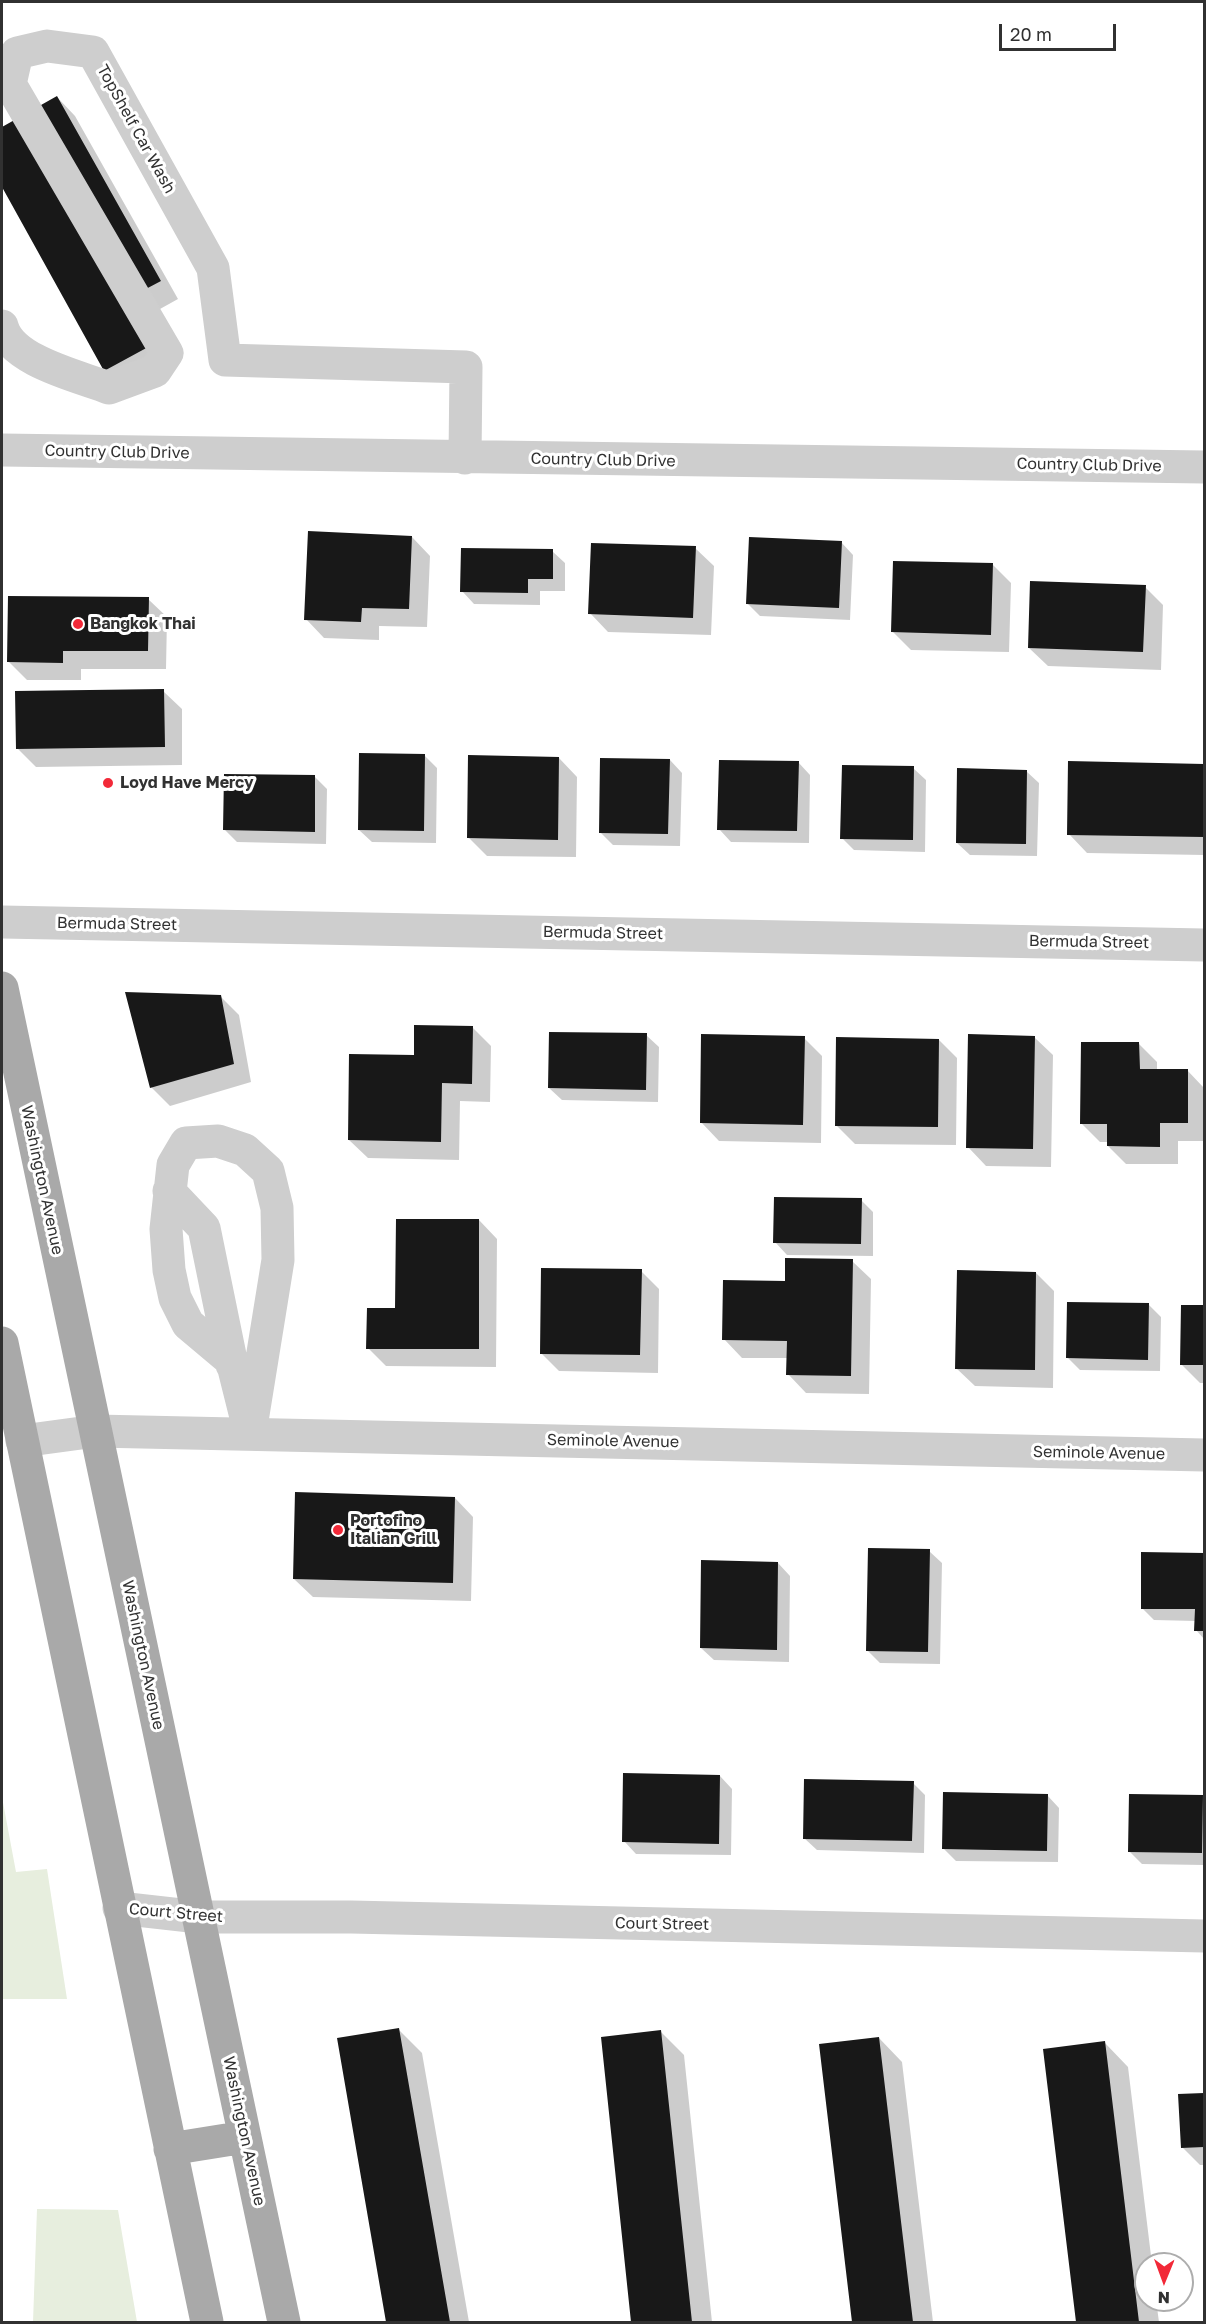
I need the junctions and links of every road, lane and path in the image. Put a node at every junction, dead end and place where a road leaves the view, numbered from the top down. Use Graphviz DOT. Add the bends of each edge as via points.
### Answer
graph roads {
  1 [pos="2,326"];
  2 [pos="2,450"];
  3 [pos="465,458"];
  4 [pos="1204,467"];
  5 [pos="2,922"];
  6 [pos="1204,945"];
  7 [pos="2,988"];
  8 [pos="169,1191"];
  9 [pos="2,1343"];
  10 [pos="232,1365"];
  11 [pos="96,1431"];
  12 [pos="250,1433"];
  13 [pos="22,1441"];
  14 [pos="1204,1455"];
  15 [pos="119,1908"];
  16 [pos="199,1917"];
  17 [pos="1204,1936"];
  18 [pos="245,2137"];
  19 [pos="170,2149"];
  20 [pos="207,2322"];
  21 [pos="284,2322"];
  1 -- 3 [label="street, TopShelf Car Wash" via="3,333 22,354 109,388 155,371 168,353 10,84 17,53 47,46 93,52 213,268 225,360 466,367"];
  2 -- 3 [label="street, Country Club Drive"];
  3 -- 4 [label="street, Country Club Drive"];
  5 -- 6 [label="street, Bermuda Street"];
  7 -- 11 [label="main road, Washington Avenue"];
  8 -- 10 [label="street" via="204,1228"];
  8 -- 10 [label="street" via="166,1229 175,1298 188,1324"];
  8 -- 12 [label="street" via="173,1165 186,1143 218,1141 244,1150 268,1171 277,1208 278,1260"];
  9 -- 13 [label="main road"];
  10 -- 12 [label="street"];
  11 -- 12 [label="street, Seminole Avenue"];
  11 -- 13 [label="street, Seminole Avenue"];
  11 -- 16 [label="main road, Washington Avenue"];
  12 -- 14 [label="street, Seminole Avenue"];
  13 -- 15 [label="main road"];
  15 -- 16 [label="street, Court Street"];
  15 -- 19 [label="main road"];
  16 -- 17 [label="street, Court Street"];
  16 -- 18 [label="main road, Washington Avenue"];
  18 -- 19 [label="main road"];
  18 -- 21 [label="main road, Washington Avenue"];
  19 -- 20 [label="main road"];
}
